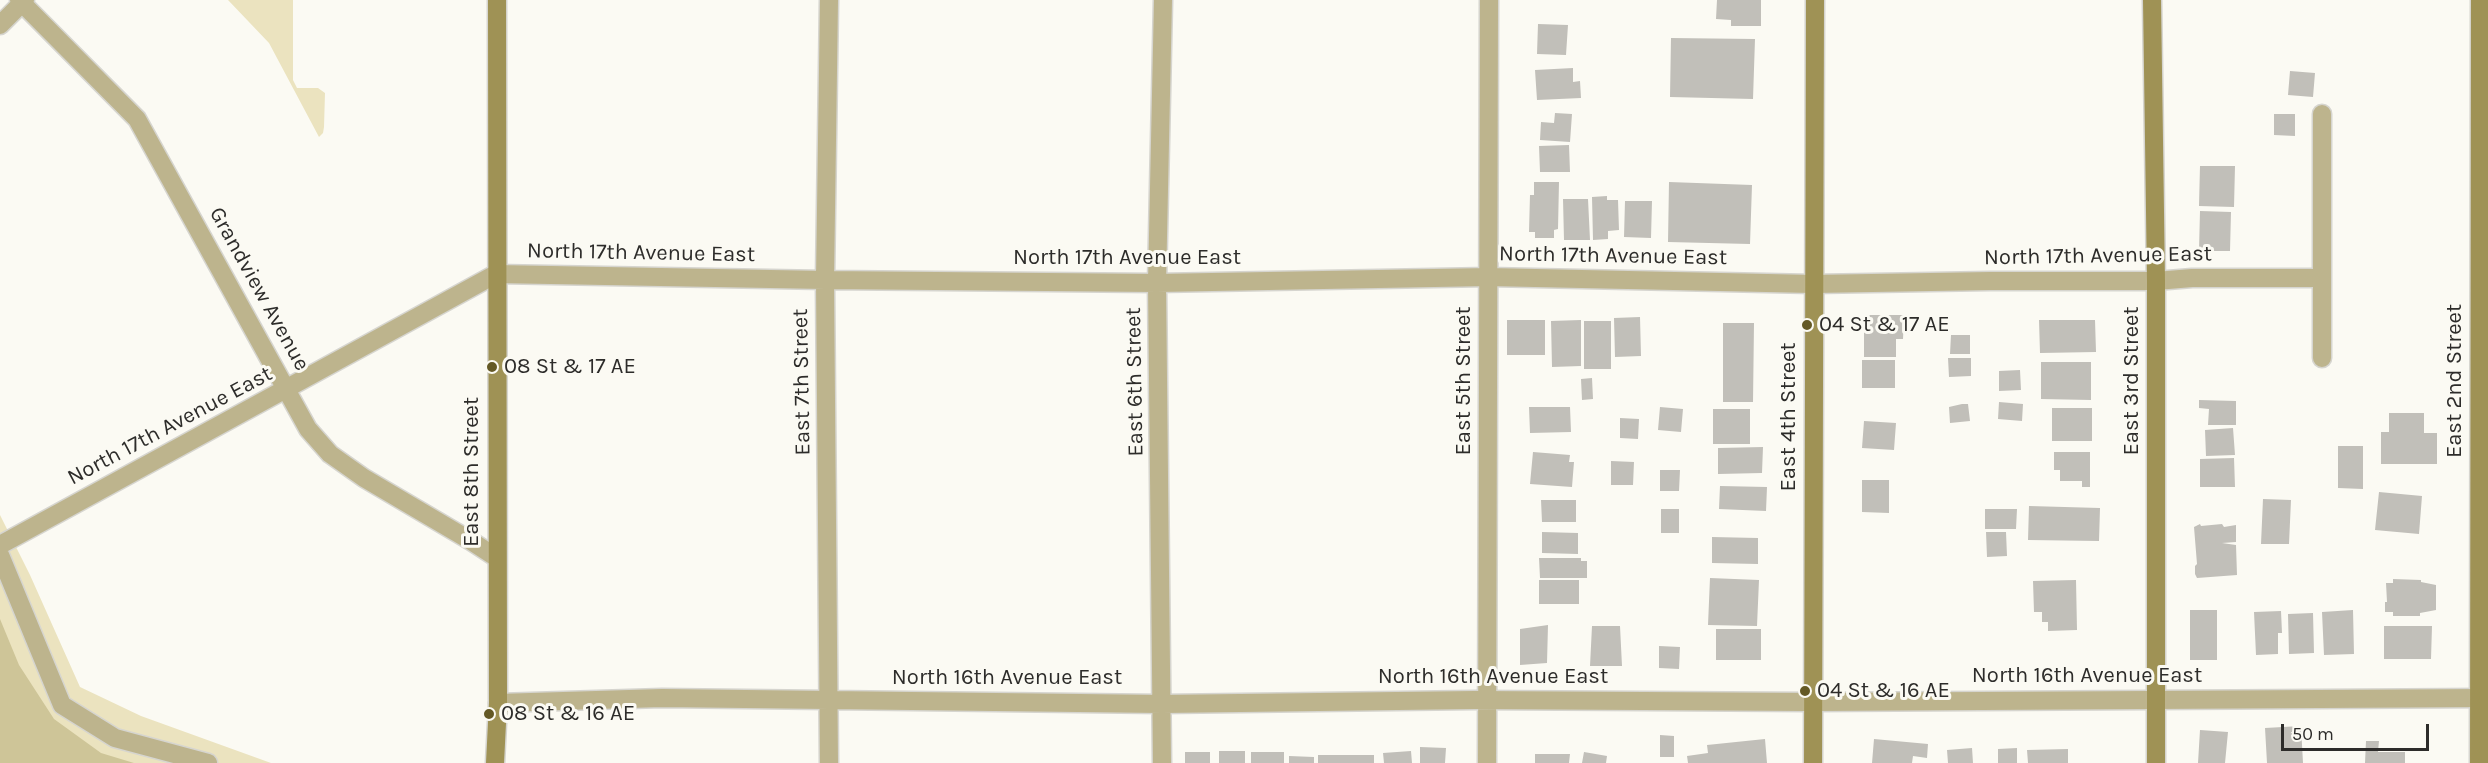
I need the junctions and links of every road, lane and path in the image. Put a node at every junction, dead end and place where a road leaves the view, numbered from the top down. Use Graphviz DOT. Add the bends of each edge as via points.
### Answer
graph roads {
  1 [pos="497,0"];
  2 [pos="829,0"];
  3 [pos="1163,0"];
  4 [pos="1489,0"];
  5 [pos="1815,0"];
  6 [pos="2152,0"];
  7 [pos="2480,0"];
  8 [pos="22,1"];
  9 [pos="0,25"];
  10 [pos="2322,114"];
  11 [pos="496,274"];
  12 [pos="2483,276"];
  13 [pos="1489,277"];
  14 [pos="2322,278"];
  15 [pos="825,280"];
  16 [pos="2156,281"];
  17 [pos="1157,283"];
  18 [pos="1813,285"];
  19 [pos="2322,358"];
  20 [pos="287,390"];
  21 [pos="0,545"];
  22 [pos="0,555"];
  23 [pos="497,558"];
  24 [pos="2483,698"];
  25 [pos="2156,699"];
  26 [pos="1486,700"];
  27 [pos="830,701"];
  28 [pos="1812,702"];
  29 [pos="498,703"];
  30 [pos="1162,704"];
  31 [pos="208,763"];
  32 [pos="495,763"];
  33 [pos="829,763"];
  34 [pos="1162,763"];
  35 [pos="1487,763"];
  36 [pos="1813,763"];
  37 [pos="2156,763"];
  38 [pos="2479,763"];
  1 -- 11 [label="street, East 8th Street"];
  2 -- 15 [label="street, East 7th Street"];
  3 -- 17 [label="street, East 6th Street"];
  4 -- 13 [label="street, East 5th Street"];
  5 -- 18 [label="street, East 4th Street"];
  6 -- 16 [label="street, East 3rd Street"];
  7 -- 12 [label="street, East 2nd Street"];
  8 -- 9 [label="street"];
  8 -- 20 [label="street, Grandview Avenue" via="137,119"];
  10 -- 14 [label="street"];
  11 -- 15 [label="street, North 17th Avenue East"];
  11 -- 20 [label="street, North 17th Avenue East"];
  11 -- 23 [label="street, East 8th Street"];
  12 -- 24 [label="street, East 2nd Street"];
  13 -- 17 [label="street, North 17th Avenue East"];
  13 -- 18 [label="street, North 17th Avenue East"];
  13 -- 26 [label="street, East 5th Street"];
  14 -- 16 [label="street, North 17th Avenue East"];
  14 -- 19 [label="street"];
  15 -- 17 [label="street, North 17th Avenue East"];
  15 -- 27 [label="street, East 7th Street"];
  16 -- 18 [label="street, North 17th Avenue East"];
  16 -- 25 [label="street, East 3rd Street"];
  17 -- 30 [label="street, East 6th Street"];
  18 -- 28 [label="street, East 4th Street"];
  20 -- 21 [label="street, North 17th Avenue East"];
  20 -- 23 [label="street, Grandview Avenue" via="308,429 330,454"];
  22 -- 31 [label="street" via="62,705 115,738"];
  23 -- 29 [label="street, East 8th Street"];
  24 -- 25 [label="street, North 16th Avenue East"];
  24 -- 38 [label="street, East 2nd Street"];
  25 -- 28 [label="street, North 16th Avenue East"];
  25 -- 37 [label="street, East 3rd Street"];
  26 -- 28 [label="street, North 16th Avenue East"];
  26 -- 30 [label="street, North 16th Avenue East"];
  26 -- 35 [label="street, East 5th Street"];
  27 -- 29 [label="street, North 16th Avenue East" via="662,698"];
  27 -- 30 [label="street, North 16th Avenue East"];
  27 -- 33 [label="street, East 7th Street"];
  28 -- 36 [label="street, East 4th Street"];
  29 -- 32 [label="street, East 8th Street"];
  30 -- 34 [label="street, East 6th Street"];
}
